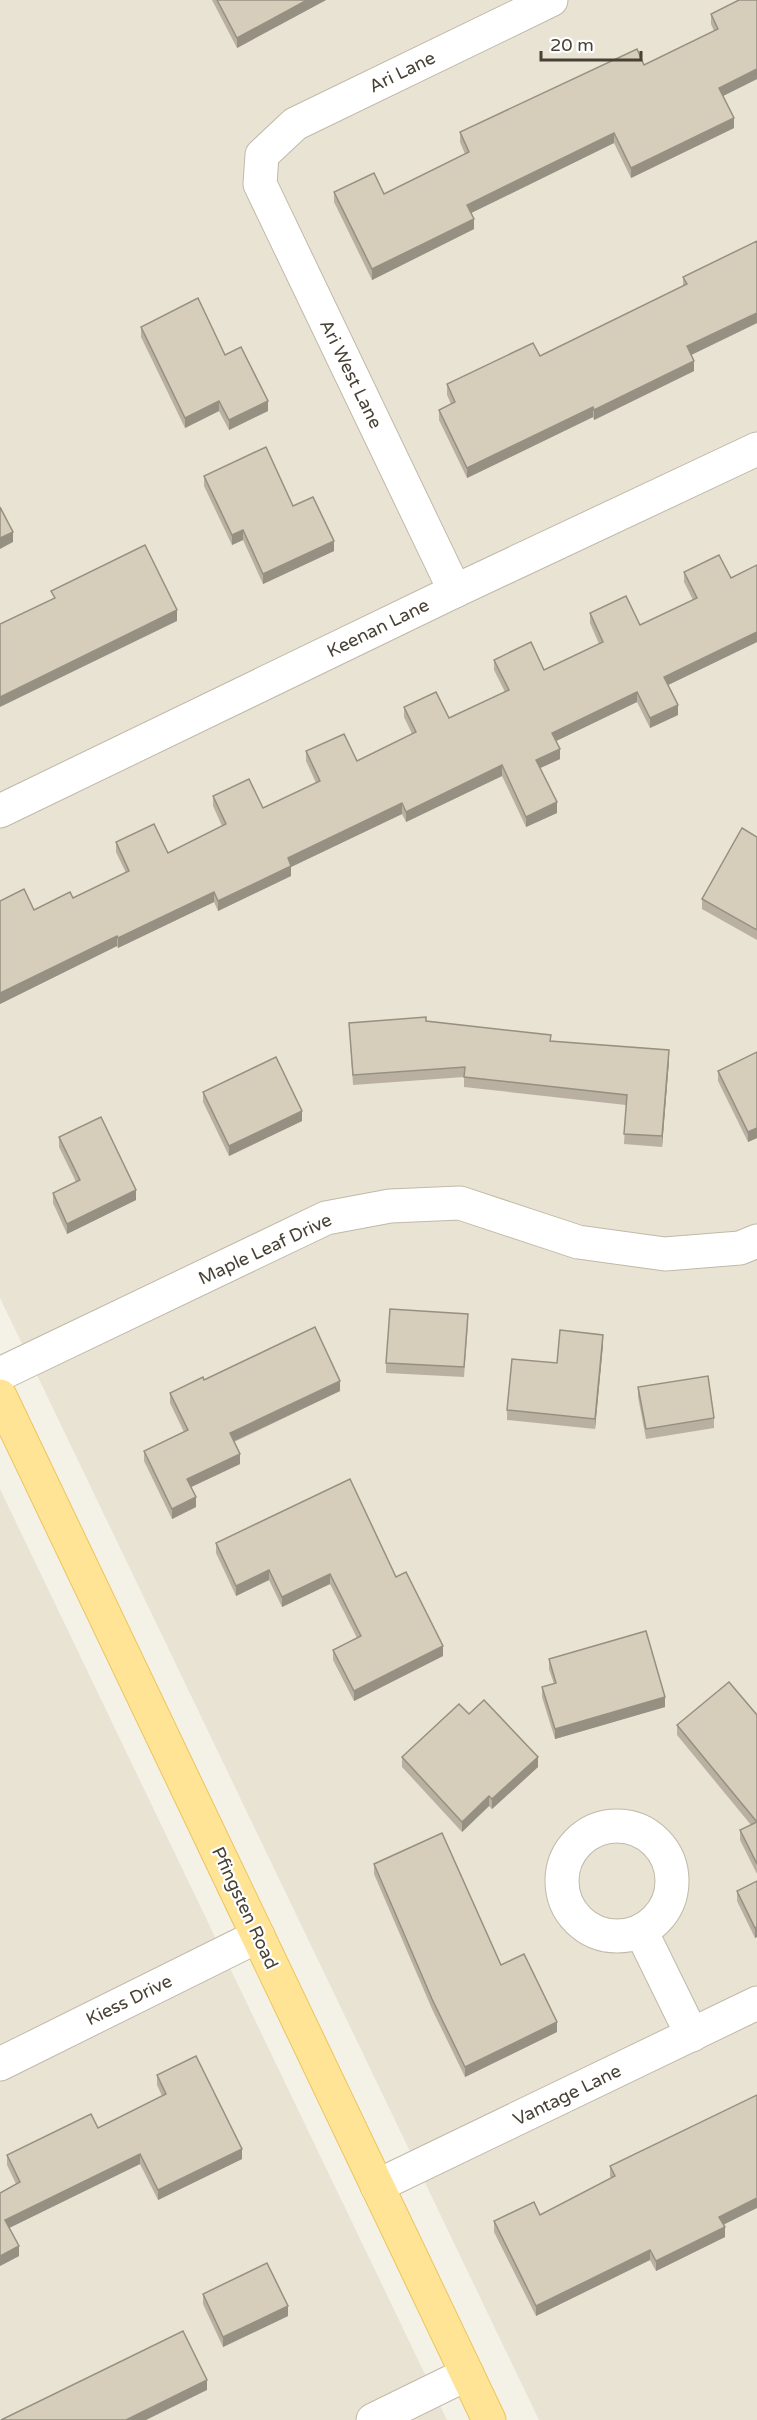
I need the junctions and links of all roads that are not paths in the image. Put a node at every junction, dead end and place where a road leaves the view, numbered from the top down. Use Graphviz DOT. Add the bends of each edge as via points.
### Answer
graph roads {
  1 [pos="551,0"];
  2 [pos="262,155"];
  3 [pos="757,449"];
  4 [pos="455,591"];
  5 [pos="0,811"];
  6 [pos="757,1242"];
  7 [pos="0,1374"];
  8 [pos="0,1396"];
  9 [pos="641,1930"];
  10 [pos="258,1936"];
  11 [pos="757,2003"];
  12 [pos="692,2035"];
  13 [pos="0,2064"];
  14 [pos="377,2186"];
  15 [pos="467,2374"];
  16 [pos="373,2420"];
  17 [pos="489,2420"];
  1 -- 2 [label="street, Ari Lane" via="295,123"];
  2 -- 4 [label="street, Ari West Lane" via="260,184"];
  3 -- 4 [label="street, Keenan Lane"];
  4 -- 5 [label="street, Keenan Lane"];
  6 -- 7 [label="street, Maple Leaf Drive" via="740,1248 665,1254 578,1242 460,1203 390,1206 326,1218"];
  8 -- 10 [label="main road, Pfingsten Road"];
  9 -- 12 [label="street"];
  10 -- 13 [label="street, Kiess Drive"];
  10 -- 14 [label="main road, Pfingsten Road"];
  11 -- 12 [label="street, Vantage Lane"];
  12 -- 14 [label="street, Vantage Lane"];
  14 -- 15 [label="main road, Pfingsten Road"];
  15 -- 16 [label="street"];
  15 -- 17 [label="main road, Pfingsten Road"];
}
